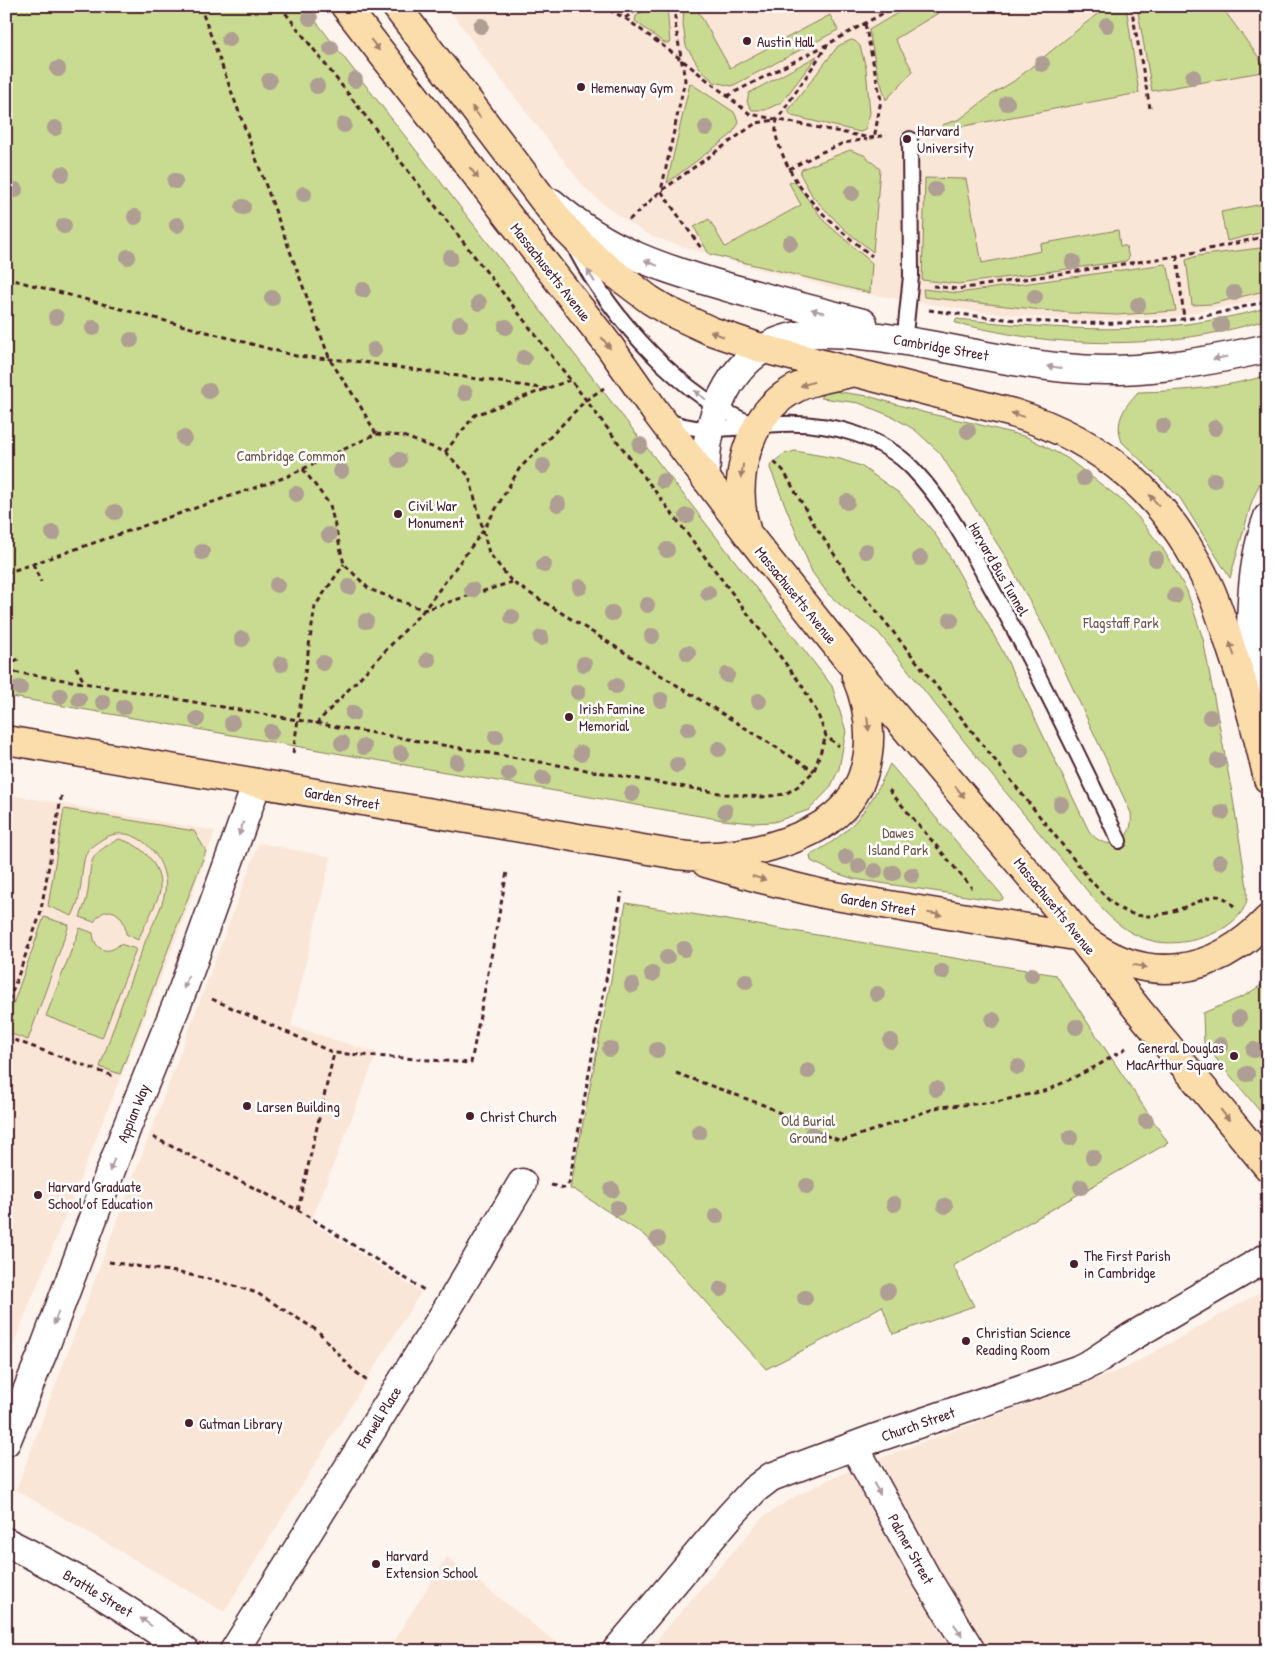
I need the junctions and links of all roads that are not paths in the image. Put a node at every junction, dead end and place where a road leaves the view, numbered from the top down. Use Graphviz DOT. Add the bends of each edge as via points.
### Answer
graph roads {
  1 [pos="345,6"];
  2 [pos="396,6"];
  3 [pos="910,139"];
  4 [pos="526,179"];
  5 [pos="564,227"];
  6 [pos="905,334"];
  7 [pos="932,344"];
  8 [pos="1268,348"];
  9 [pos="764,349"];
  10 [pos="854,372"];
  11 [pos="655,411"];
  12 [pos="714,417"];
  13 [pos="759,426"];
  14 [pos="706,479"];
  15 [pos="1268,518"];
  16 [pos="750,537"];
  17 [pos="849,661"];
  18 [pos="6,740"];
  19 [pos="1261,746"];
  20 [pos="1268,779"];
  21 [pos="257,783"];
  22 [pos="1119,841"];
  23 [pos="678,855"];
  24 [pos="1268,919"];
  25 [pos="1081,938"];
  26 [pos="1268,1167"];
  27 [pos="534,1185"];
  28 [pos="1268,1257"];
  29 [pos="6,1442"];
  30 [pos="854,1446"];
  31 [pos="6,1542"];
  32 [pos="185,1651"];
  33 [pos="234,1651"];
  34 [pos="616,1651"];
  35 [pos="971,1651"];
  1 -- 11 [label="main road, Massachusetts Avenue, one-way" via="610,347"];
  4 -- 2 [label="main road, one-way"];
  3 -- 6 [label="lane" via="911,268"];
  4 -- 5 [label="main road"];
  6 -- 4 [label="street, one-way" via="652,264 598,236 556,206"];
  9 -- 5 [label="main road, one-way" via="719,335 668,311 610,271"];
  12 -- 5 [label="lane, Harvard Bus Tunnel, one-way" via="700,395 638,338 616,313 585,267"];
  6 -- 7 [label="street"];
  8 -- 7 [label="street, Cambridge Street, one-way" via="1188,364 1086,370 1027,363"];
  7 -- 9 [label="street, Cambridge Street" via="873,336 813,333 787,338"];
  9 -- 10 [label="main road"];
  9 -- 12 [label="street, Cambridge Street" via="736,372"];
  10 -- 13 [label="main road, one-way" via="790,391"];
  19 -- 10 [label="main road, one-way" via="1238,667 1209,586 1174,525 1139,484 1095,449 1047,424"];
  11 -- 12 [label="lane, Harvard Bus Tunnel" via="678,425"];
  11 -- 14 [label="main road, Massachusetts Avenue"];
  12 -- 13 [label="lane, Harvard Bus Tunnel"];
  12 -- 13 [label="lane, Harvard Bus Tunnel" via="730,414"];
  12 -- 14 [label="street, Cambridge Street" via="706,444"];
  13 -- 16 [label="main road, one-way" via="745,458 741,484 742,512"];
  13 -- 22 [label="lane, Harvard Bus Tunnel" via="817,426 858,434 890,451 912,468 957,529 1016,632"];
  14 -- 16 [label="main road, Massachusetts Avenue"];
  15 -- 19 [label="street" via="1255,568 1252,608 1254,691"];
  16 -- 17 [label="main road, Massachusetts Avenue"];
  17 -- 23 [label="main road, Garden Street, one-way" via="864,700 870,744 861,779 843,807 812,831 764,849 721,856"];
  17 -- 25 [label="main road, Massachusetts Avenue, one-way"];
  18 -- 21 [label="main road, Garden Street"];
  19 -- 20 [label="main road"];
  21 -- 23 [label="main road, Garden Street"];
  21 -- 29 [label="street, Appian Way, one-way" via="183,989"];
  23 -- 25 [label="main road, Garden Street, one-way" via="823,894"];
  25 -- 24 [label="main road, one-way" via="1131,964 1183,968 1234,949"];
  25 -- 26 [label="main road, Massachusetts Avenue, one-way"];
  27 -- 33 [label="street, Farwell Place" via="449,1306"];
  28 -- 30 [label="street, Church Street" via="1093,1362"];
  30 -- 34 [label="street, Church Street" via="789,1469 761,1483"];
  30 -- 35 [label="street, Palmer Street, one-way"];
  32 -- 31 [label="street, Brattle Street, one-way" via="146,1621"];
}
